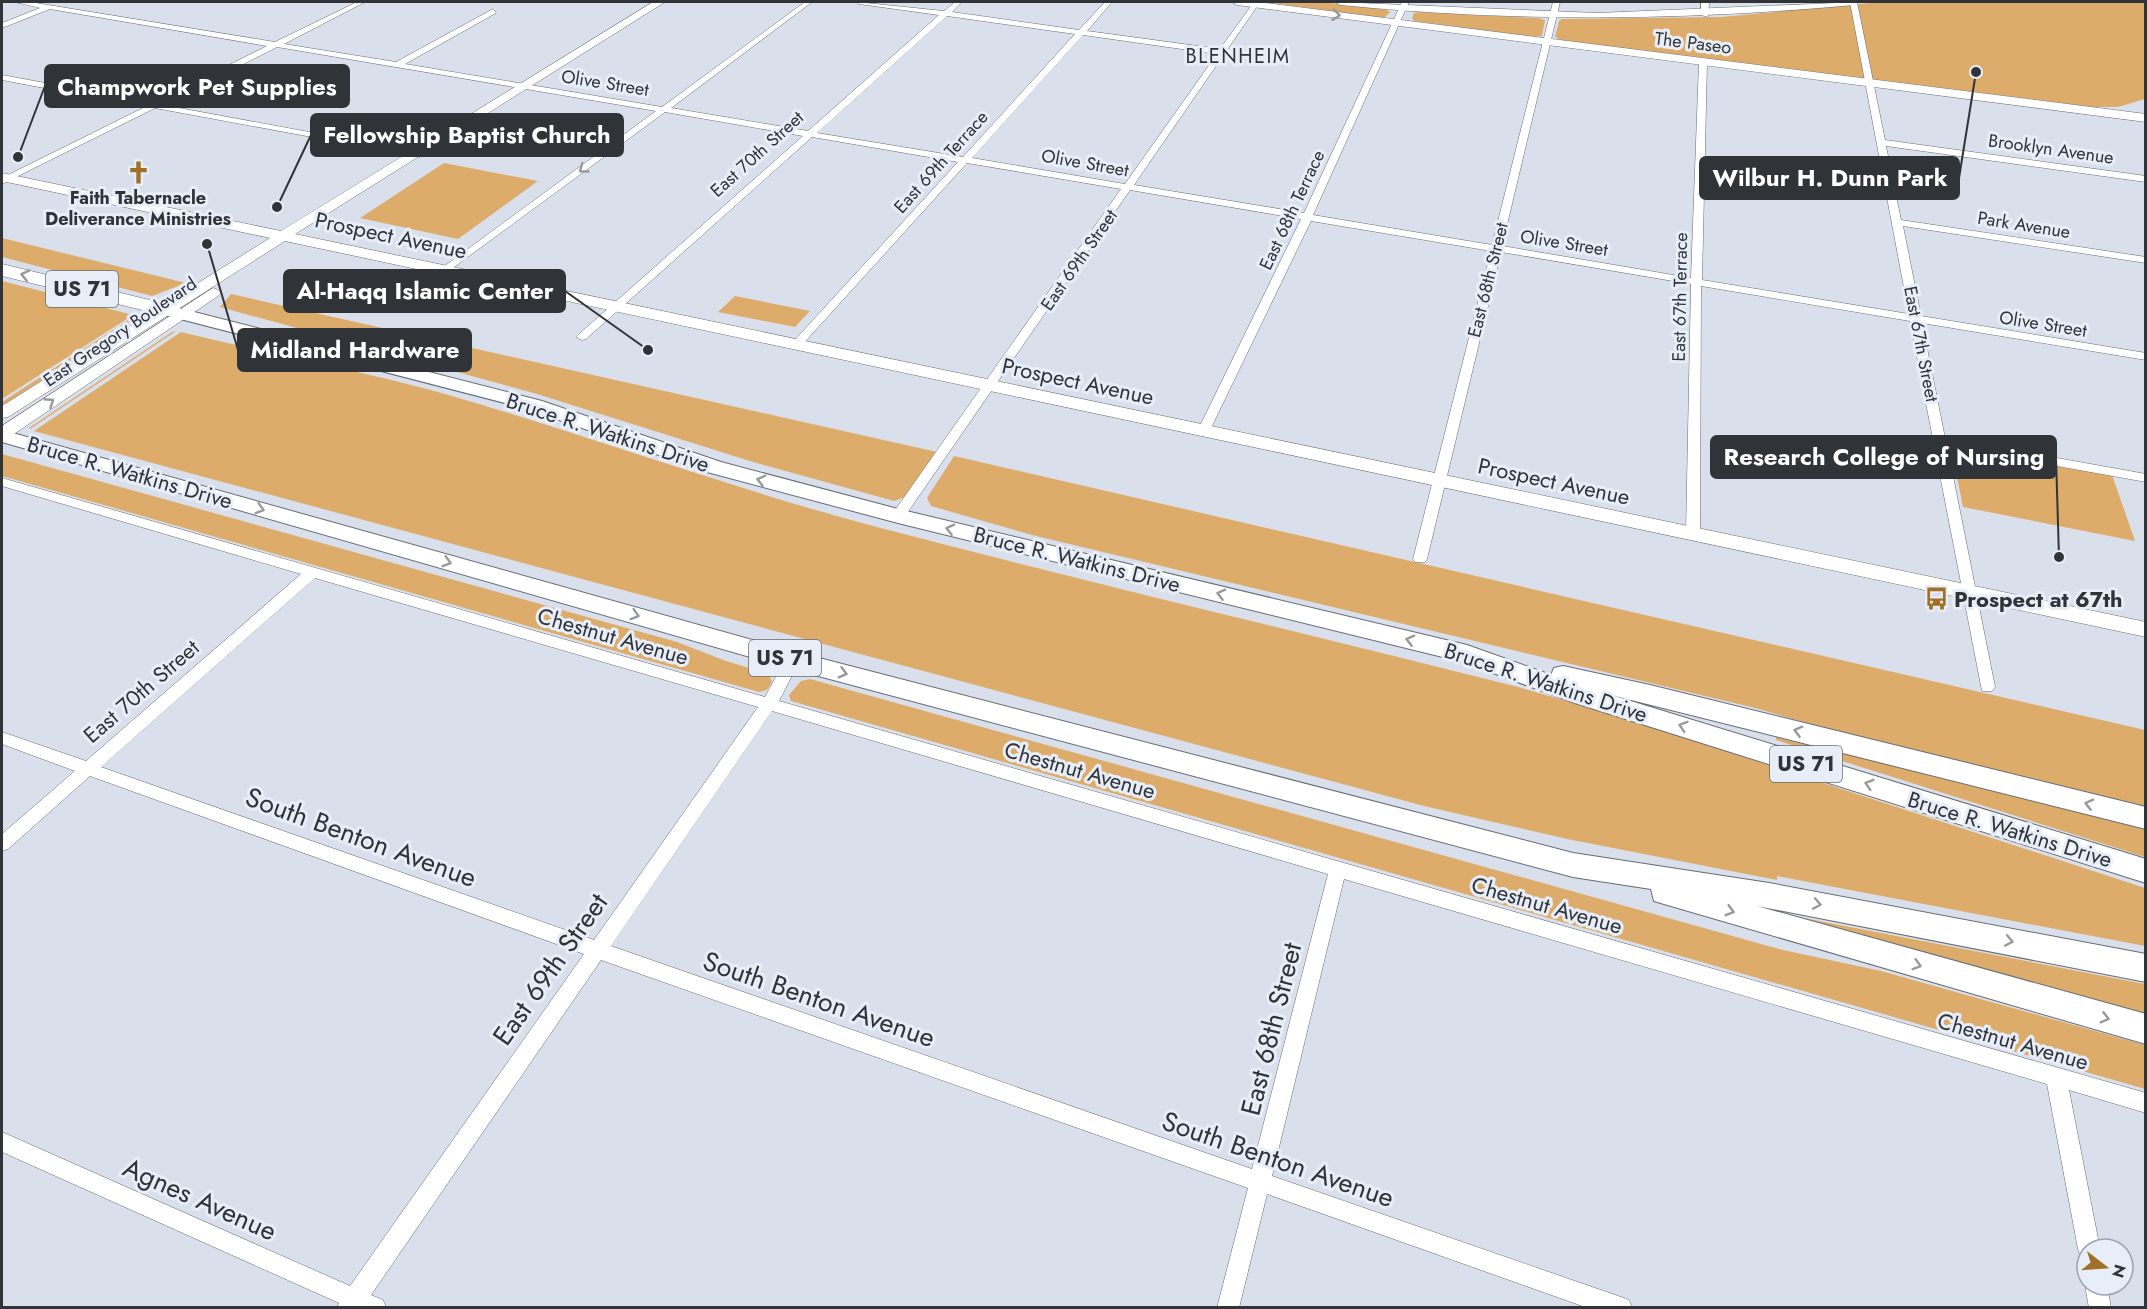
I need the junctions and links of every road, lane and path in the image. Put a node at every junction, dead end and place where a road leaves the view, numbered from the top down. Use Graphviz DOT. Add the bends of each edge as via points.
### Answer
graph roads {
  1 [pos="19,2"];
  2 [pos="63,2"];
  3 [pos="362,2"];
  4 [pos="660,2"];
  5 [pos="809,2"];
  6 [pos="859,2"];
  7 [pos="959,2"];
  8 [pos="1110,2"];
  9 [pos="1237,2"];
  10 [pos="1339,2"];
  11 [pos="1557,2"];
  12 [pos="1705,2"];
  13 [pos="1854,2"];
  14 [pos="1256,3"];
  15 [pos="1405,5"];
  16 [pos="50,7"];
  17 [pos="493,11"];
  18 [pos="945,13"];
  19 [pos="1705,15"];
  20 [pos="1553,17"];
  21 [pos="1396,23"];
  22 [pos="2,26"];
  23 [pos="1082,32"];
  24 [pos="1546,43"];
  25 [pos="274,45"];
  26 [pos="1222,52"];
  27 [pos="1703,62"];
  28 [pos="397,65"];
  29 [pos="2,77"];
  30 [pos="1869,83"];
  31 [pos="526,86"];
  32 [pos="155,105"];
  33 [pos="664,109"];
  34 [pos="2145,118"];
  35 [pos="810,133"];
  36 [pos="1881,142"];
  37 [pos="417,155"];
  38 [pos="966,160"];
  39 [pos="3,178"];
  40 [pos="2145,179"];
  41 [pos="1129,187"];
  42 [pos="1307,218"];
  43 [pos="1897,222"];
  44 [pos="285,236"];
  45 [pos="1495,249"];
  46 [pos="2145,260"];
  47 [pos="2,270"];
  48 [pos="446,270"];
  49 [pos="1696,282"];
  50 [pos="616,306"];
  51 [pos="163,309"];
  52 [pos="184,314"];
  53 [pos="1916,320"];
  54 [pos="582,337"];
  55 [pos="796,344"];
  56 [pos="2145,357"];
  57 [pos="992,386"];
  58 [pos="2,413"];
  59 [pos="1204,430"];
  60 [pos="2,435"];
  61 [pos="1940,441"];
  62 [pos="2145,478"];
  63 [pos="1438,480"];
  64 [pos="2,482"];
  65 [pos="898,516"];
  66 [pos="1693,533"];
  67 [pos="1420,559"];
  68 [pos="310,573"];
  69 [pos="1970,592"];
  70 [pos="2145,630"];
  71 [pos="1467,654"];
  72 [pos="792,660"];
  73 [pos="1987,687"];
  74 [pos="769,705"];
  75 [pos="2,738"];
  76 [pos="88,768"];
  77 [pos="2145,818"];
  78 [pos="2,844"];
  79 [pos="1573,865"];
  80 [pos="1338,868"];
  81 [pos="2145,871"];
  82 [pos="596,949"];
  83 [pos="2145,968"];
  84 [pos="2145,1029"];
  85 [pos="2056,1077"];
  86 [pos="2145,1103"];
  87 [pos="2,1142"];
  88 [pos="1261,1182"];
  89 [pos="2087,1237"];
  90 [pos="351,1303"];
  91 [pos="375,1308"];
  92 [pos="1228,1308"];
  93 [pos="1620,1308"];
  1 -- 16 [label="street, Olive Street"];
  2 -- 16 [label="street"];
  3 -- 25 [label="street"];
  4 -- 31 [label="main road, East Gregory Boulevard"];
  5 -- 33 [label="street"];
  6 -- 18 [label="street"];
  7 -- 18 [label="street, East 70th Street"];
  8 -- 23 [label="street, East 69th Terrace"];
  9 -- 14 [label="main road, The Paseo"];
  10 -- 15 [label="main road, The Paseo"];
  11 -- 20 [label="street, East 68th Street"];
  12 -- 19 [label="street"];
  13 -- 19 [label="main road, The Paseo"];
  13 -- 30 [label="street, East 67th Street"];
  14 -- 21 [label="main road, The Paseo, one-way"];
  14 -- 26 [label="street, East 69th Street"];
  15 -- 20 [label="main road, The Paseo"];
  15 -- 21 [label="street, East 68th Terrace"];
  16 -- 22 [label="street"];
  16 -- 25 [label="street, Olive Street"];
  17 -- 28 [label="street"];
  18 -- 23 [label="street"];
  18 -- 35 [label="street, East 70th Street"];
  19 -- 20 [label="main road, The Paseo"];
  20 -- 24 [label="street, East 68th Street"];
  21 -- 24 [label="main road, The Paseo"];
  21 -- 42 [label="street, East 68th Terrace"];
  23 -- 26 [label="street"];
  23 -- 38 [label="street, East 69th Terrace"];
  24 -- 27 [label="main road, The Paseo"];
  24 -- 45 [label="street, East 68th Street"];
  25 -- 28 [label="street, Olive Street"];
  25 -- 32 [label="street"];
  26 -- 41 [label="street, East 69th Street"];
  27 -- 30 [label="main road, The Paseo"];
  27 -- 49 [label="street, East 67th Terrace"];
  28 -- 31 [label="street, Olive Street"];
  29 -- 32 [label="street"];
  30 -- 34 [label="main road, The Paseo"];
  30 -- 36 [label="street, East 67th Street"];
  31 -- 33 [label="street, Olive Street"];
  31 -- 37 [label="main road, East Gregory Boulevard"];
  32 -- 37 [label="street"];
  32 -- 39 [label="street"];
  33 -- 35 [label="street, Olive Street"];
  33 -- 48 [label="street, one-way"];
  35 -- 38 [label="street, Olive Street"];
  35 -- 50 [label="street, East 70th Street"];
  36 -- 40 [label="street, Brooklyn Avenue"];
  36 -- 43 [label="street, East 67th Street"];
  37 -- 44 [label="main road, East Gregory Boulevard"];
  38 -- 41 [label="street, Olive Street"];
  38 -- 55 [label="street, East 69th Terrace"];
  39 -- 44 [label="main road, Prospect Avenue"];
  41 -- 42 [label="street, Olive Street"];
  41 -- 57 [label="street, East 69th Street"];
  42 -- 45 [label="street, Olive Street"];
  42 -- 59 [label="street, East 68th Terrace"];
  43 -- 46 [label="street, Park Avenue"];
  43 -- 53 [label="street, East 67th Street"];
  44 -- 48 [label="main road, Prospect Avenue"];
  44 -- 51 [label="main road, East Gregory Boulevard"];
  44 -- 52 [label="main road, East Gregory Boulevard" via="272,250"];
  45 -- 49 [label="street, Olive Street"];
  45 -- 63 [label="street, East 68th Street"];
  51 -- 47 [label="highway, Bruce R. Watkins Drive / US 71, one-way"];
  48 -- 50 [label="main road, Prospect Avenue"];
  49 -- 53 [label="street, Olive Street"];
  49 -- 66 [label="street, East 67th Terrace"];
  50 -- 54 [label="street, East 70th Street"];
  50 -- 55 [label="main road, Prospect Avenue"];
  51 -- 52 [label="highway, Bruce R. Watkins Drive / US 71"];
  51 -- 58 [label="main road, East Gregory Boulevard"];
  60 -- 52 [label="main road, East Gregory Boulevard, one-way"];
  65 -- 52 [label="highway, Bruce R. Watkins Drive / US 71, one-way" via="714,467 535,405"];
  53 -- 56 [label="street, Olive Street"];
  53 -- 61 [label="street, East 67th Street"];
  55 -- 57 [label="main road, Prospect Avenue"];
  57 -- 59 [label="main road, Prospect Avenue"];
  57 -- 65 [label="street, East 69th Street"];
  59 -- 63 [label="main road, Prospect Avenue"];
  60 -- 72 [label="highway, Bruce R. Watkins Drive / US 71, one-way"];
  61 -- 62 [label="street"];
  61 -- 69 [label="street, East 67th Street"];
  63 -- 66 [label="main road, Prospect Avenue"];
  63 -- 67 [label="street, East 68th Street"];
  64 -- 68 [label="street, Chestnut Avenue"];
  71 -- 65 [label="highway, Bruce R. Watkins Drive / US 71, one-way"];
  66 -- 69 [label="main road, Prospect Avenue"];
  68 -- 74 [label="street, Chestnut Avenue"];
  68 -- 76 [label="street, East 70th Street"];
  69 -- 70 [label="main road, Prospect Avenue"];
  69 -- 73 [label="street, East 67th Street"];
  77 -- 71 [label="highway, one-way" via="1650,694"];
  81 -- 71 [label="highway, Bruce R. Watkins Drive / US 71, one-way" via="1584,696"];
  72 -- 74 [label="street, East 69th Street"];
  72 -- 79 [label="highway, Bruce R. Watkins Drive / US 71, one-way"];
  74 -- 80 [label="street, Chestnut Avenue"];
  74 -- 82 [label="street, East 69th Street"];
  75 -- 76 [label="street, South Benton Avenue"];
  76 -- 78 [label="street, East 70th Street"];
  76 -- 82 [label="street, South Benton Avenue"];
  79 -- 83 [label="highway, Bruce R. Watkins Drive / US 71, one-way" via="1769,895"];
  79 -- 84 [label="highway, one-way"];
  80 -- 85 [label="street, Chestnut Avenue"];
  80 -- 88 [label="street, East 68th Street"];
  82 -- 88 [label="street, South Benton Avenue"];
  82 -- 90 [label="street, East 69th Street"];
  85 -- 86 [label="street, Chestnut Avenue"];
  85 -- 89 [label="street"];
  87 -- 90 [label="street, Agnes Avenue"];
  88 -- 92 [label="street, East 68th Street"];
  88 -- 93 [label="street, South Benton Avenue"];
  90 -- 91 [label="street, Agnes Avenue"];
}
